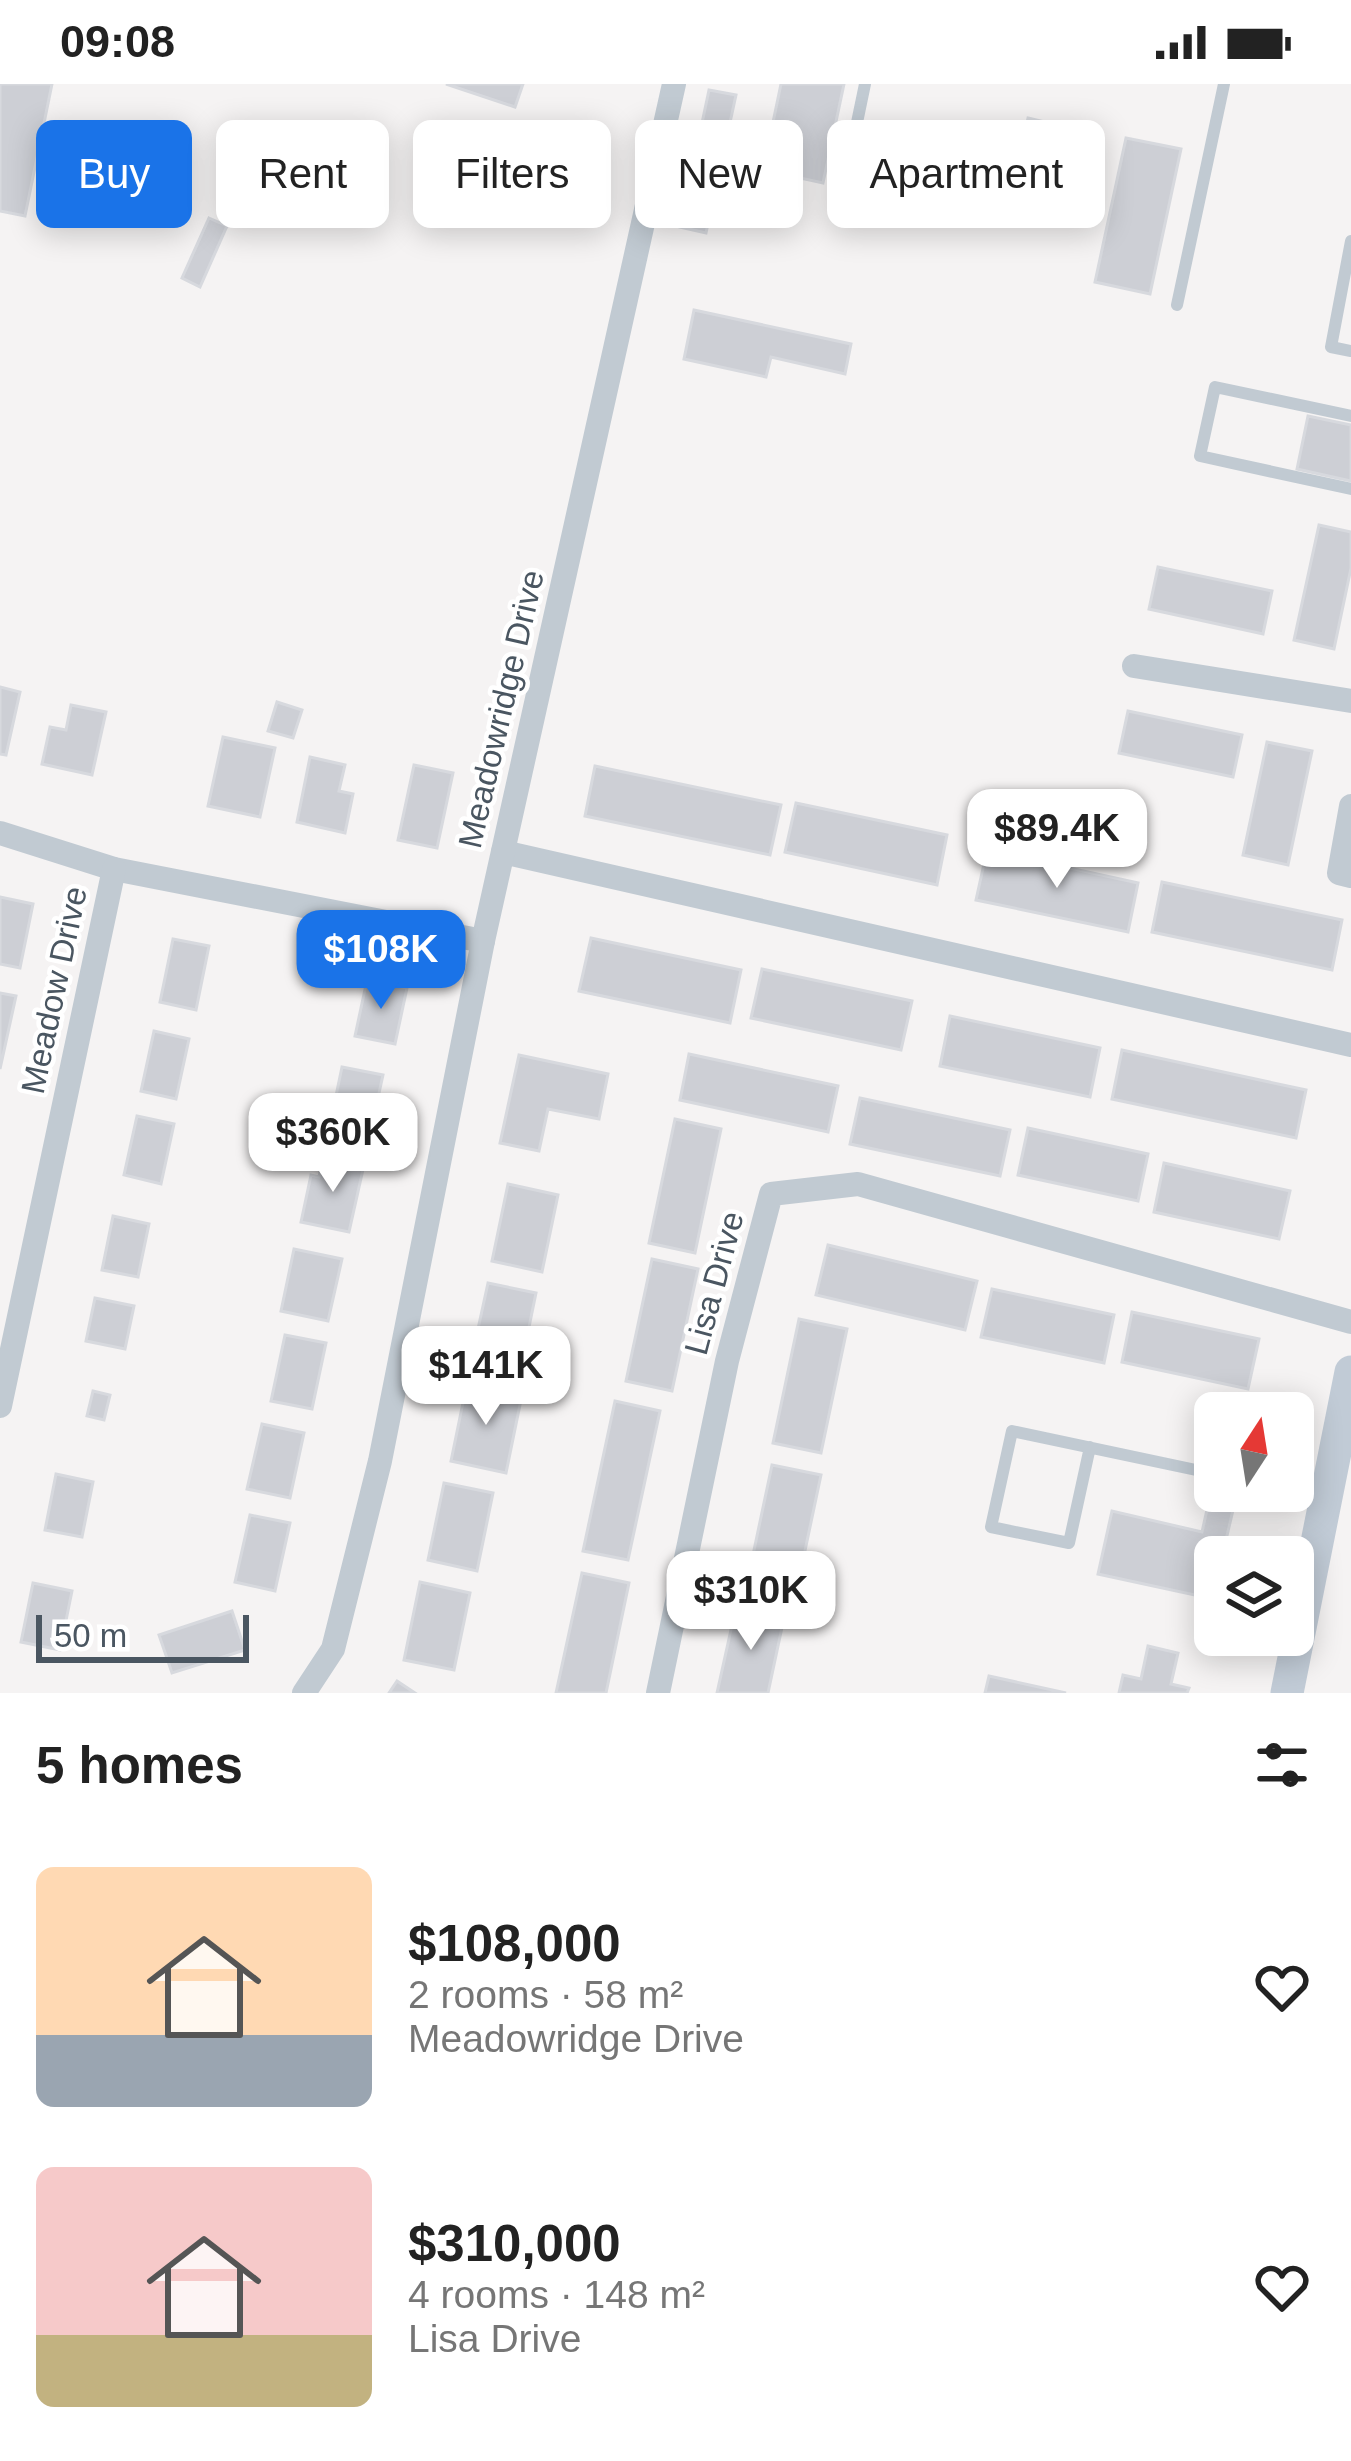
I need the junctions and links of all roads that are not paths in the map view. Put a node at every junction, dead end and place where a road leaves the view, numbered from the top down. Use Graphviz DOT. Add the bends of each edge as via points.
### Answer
graph roads {
  1 [pos="674,84"];
  2 [pos="865,84"];
  3 [pos="1224,84"];
  4 [pos="858,120"];
  5 [pos="1351,241"];
  6 [pos="1177,304"];
  7 [pos="1351,351"];
  8 [pos="1351,416"];
  9 [pos="1351,489"];
  10 [pos="1135,665"];
  11 [pos="1351,701"];
  12 [pos="1351,806"];
  13 [pos="0,833"];
  14 [pos="502,852"];
  15 [pos="113,868"];
  16 [pos="1351,876"];
  17 [pos="483,941"];
  18 [pos="1351,1045"];
  19 [pos="1351,1322"];
  20 [pos="1351,1372"];
  21 [pos="0,1406"];
  22 [pos="1090,1448"];
  23 [pos="1194,1470"];
  24 [pos="1314,1482"];
  25 [pos="1308,1512"];
  26 [pos="304,1693"];
  27 [pos="658,1693"];
  28 [pos="1287,1693"];
  1 -- 14 [label="street, Meadowridge Drive"];
  2 -- 4 [label="lane"];
  3 -- 6 [label="lane"];
  5 -- 7 [label="lane" via="1331,347"];
  8 -- 9 [label="lane" via="1215,387 1200,456"];
  10 -- 11 [label="street"];
  12 -- 16 [label="street" via="1339,873"];
  13 -- 15 [label="street"];
  14 -- 17 [label="street, Meadowridge Drive"];
  14 -- 18 [label="street"];
  15 -- 17 [label="street"];
  15 -- 21 [label="street, Meadow Drive"];
  17 -- 26 [label="street, Meadowridge Drive" via="380,1461 333,1649"];
  19 -- 27 [label="street, Lisa Drive" via="858,1184 771,1194 727,1361"];
  20 -- 24 [label="street"];
  22 -- 22 [label="lane" via="1012,1431 991,1527 1069,1543"];
  22 -- 23 [label="lane"];
  25 -- 28 [label="street"];
}
